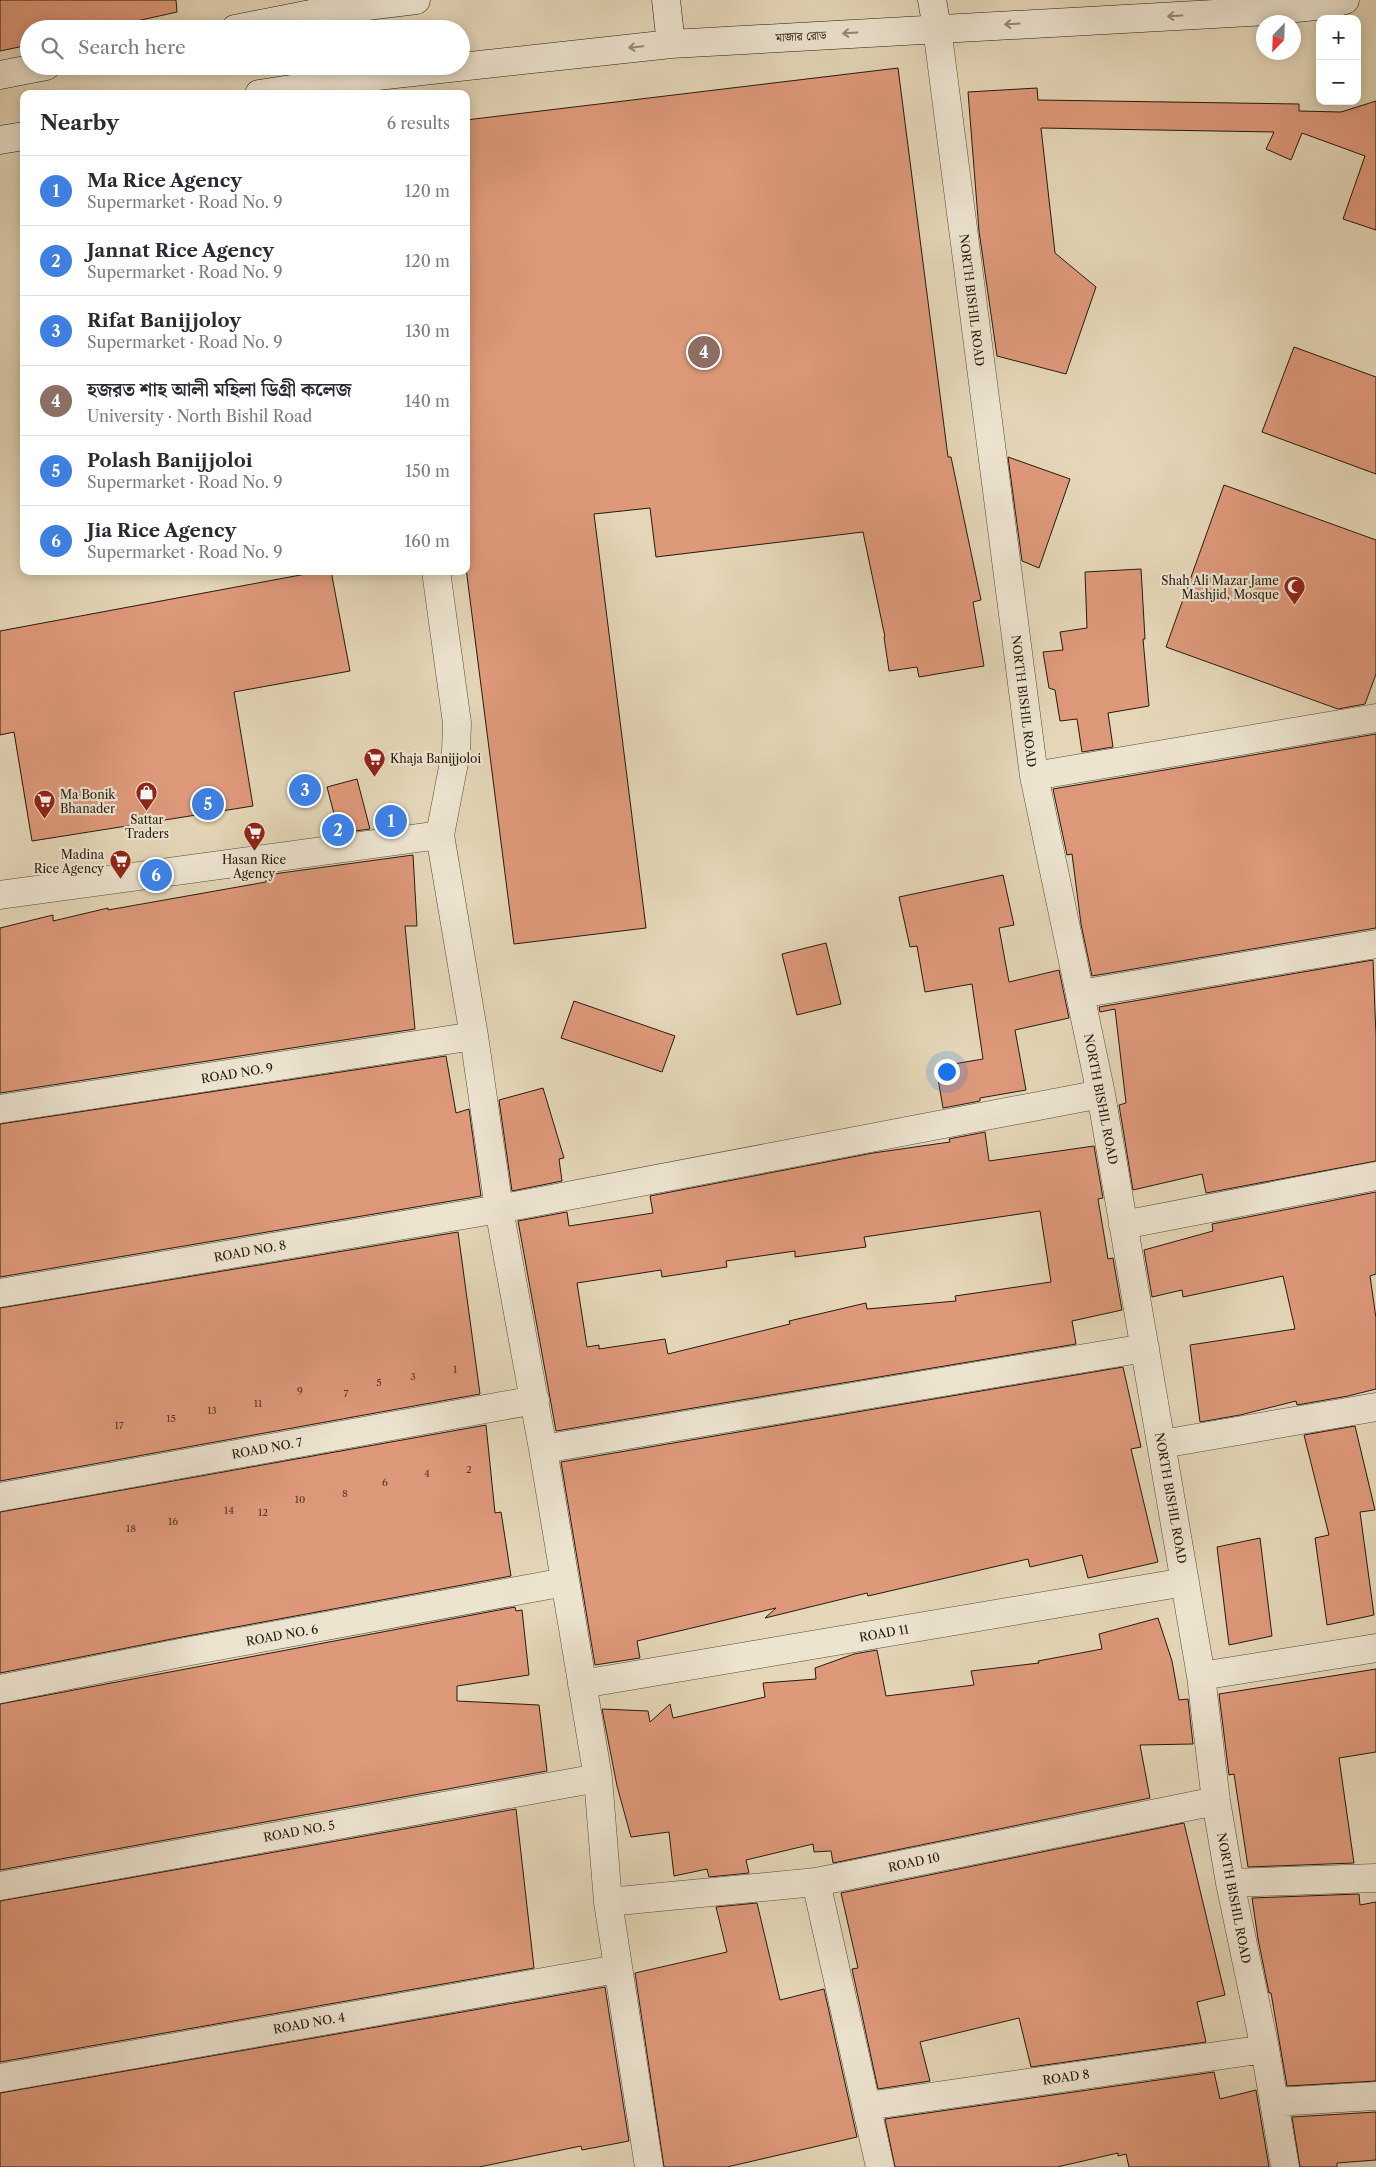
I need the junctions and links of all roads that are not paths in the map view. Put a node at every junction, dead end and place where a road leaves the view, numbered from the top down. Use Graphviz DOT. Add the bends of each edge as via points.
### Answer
graph roads {
  1 [pos="416,0"];
  2 [pos="666,0"];
  3 [pos="932,0"];
  4 [pos="1345,0"];
  5 [pos="1305,4"];
  6 [pos="278,20"];
  7 [pos="937,28"];
  8 [pos="672,44"];
  9 [pos="20,71"];
  10 [pos="470,72"];
  11 [pos="0,75"];
  12 [pos="448,75"];
  13 [pos="369,86"];
  14 [pos="314,90"];
  15 [pos="20,137"];
  16 [pos="0,140"];
  17 [pos="437,575"];
  18 [pos="1376,718"];
  19 [pos="1034,776"];
  20 [pos="440,835"];
  21 [pos="0,895"];
  22 [pos="1376,944"];
  23 [pos="1080,994"];
  24 [pos="474,1036"];
  25 [pos="1101,1094"];
  26 [pos="0,1109"];
  27 [pos="1376,1176"];
  28 [pos="499,1209"];
  29 [pos="1124,1225"];
  30 [pos="0,1293"];
  31 [pos="1145,1348"];
  32 [pos="534,1400"];
  33 [pos="1376,1407"];
  34 [pos="1162,1444"];
  35 [pos="543,1449"];
  36 [pos="0,1497"];
  37 [pos="565,1582"];
  38 [pos="1185,1582"];
  39 [pos="1376,1648"];
  40 [pos="1201,1676"];
  41 [pos="582,1684"];
  42 [pos="0,1689"];
  43 [pos="598,1778"];
  44 [pos="1216,1801"];
  45 [pos="1376,1878"];
  46 [pos="816,1882"];
  47 [pos="1230,1883"];
  48 [pos="0,1886"];
  49 [pos="608,1902"];
  50 [pos="618,1969"];
  51 [pos="1266,2049"];
  52 [pos="0,2078"];
  53 [pos="1376,2096"];
  54 [pos="1274,2102"];
  55 [pos="867,2106"];
  56 [pos="648,2167"];
  57 [pos="880,2167"];
  58 [pos="1285,2167"];
  1 -- 6 [label="street" via="326,10"];
  2 -- 8 [label="street"];
  3 -- 7 [label="street, NORTH BISHIL ROAD"];
  4 -- 5 [label="street, মাজার রোড"];
  5 -- 7 [label="street, মাজার রোড, one-way"];
  7 -- 8 [label="street, মাজার রোড, one-way"];
  7 -- 19 [label="street, NORTH BISHIL ROAD"];
  8 -- 10 [label="street, মাজার রোড, one-way"];
  9 -- 11 [label="street"];
  12 -- 13 [label="street, মাজার রোড, one-way"];
  13 -- 14 [label="street, মাজার রোড"];
  15 -- 16 [label="street"];
  17 -- 20 [label="street" via="457,723 456,752"];
  18 -- 19 [label="street"];
  19 -- 23 [label="street, NORTH BISHIL ROAD"];
  20 -- 21 [label="street"];
  20 -- 24 [label="street"];
  22 -- 23 [label="street"];
  23 -- 25 [label="street, NORTH BISHIL ROAD"];
  24 -- 26 [label="street, ROAD NO. 9"];
  24 -- 28 [label="street"];
  25 -- 28 [label="street, ROAD NO. 8"];
  25 -- 29 [label="street, NORTH BISHIL ROAD"];
  27 -- 29 [label="street"];
  28 -- 30 [label="street, ROAD NO. 8"];
  28 -- 32 [label="street"];
  29 -- 31 [label="street, NORTH BISHIL ROAD"];
  31 -- 34 [label="street, NORTH BISHIL ROAD"];
  31 -- 35 [label="street"];
  32 -- 35 [label="street"];
  32 -- 36 [label="street, ROAD NO. 7"];
  33 -- 34 [label="street"];
  34 -- 38 [label="street, NORTH BISHIL ROAD"];
  35 -- 37 [label="street"];
  37 -- 41 [label="street"];
  37 -- 42 [label="street, ROAD NO. 6"];
  38 -- 40 [label="street, NORTH BISHIL ROAD"];
  38 -- 41 [label="street, ROAD 11"];
  39 -- 40 [label="street"];
  40 -- 44 [label="street, NORTH BISHIL ROAD"];
  41 -- 43 [label="street"];
  43 -- 48 [label="street, ROAD NO. 5"];
  43 -- 49 [label="street"];
  44 -- 46 [label="street, ROAD 10"];
  44 -- 47 [label="street, NORTH BISHIL ROAD"];
  45 -- 47 [label="street"];
  46 -- 49 [label="street, ROAD 10"];
  46 -- 55 [label="street"];
  47 -- 51 [label="street, NORTH BISHIL ROAD"];
  49 -- 50 [label="street"];
  50 -- 52 [label="street, ROAD NO. 4"];
  50 -- 56 [label="street"];
  51 -- 54 [label="street, NORTH BISHIL ROAD"];
  51 -- 55 [label="street, ROAD 8"];
  53 -- 54 [label="street"];
  54 -- 58 [label="street, NORTH BISHIL ROAD"];
  55 -- 57 [label="street"];
}
